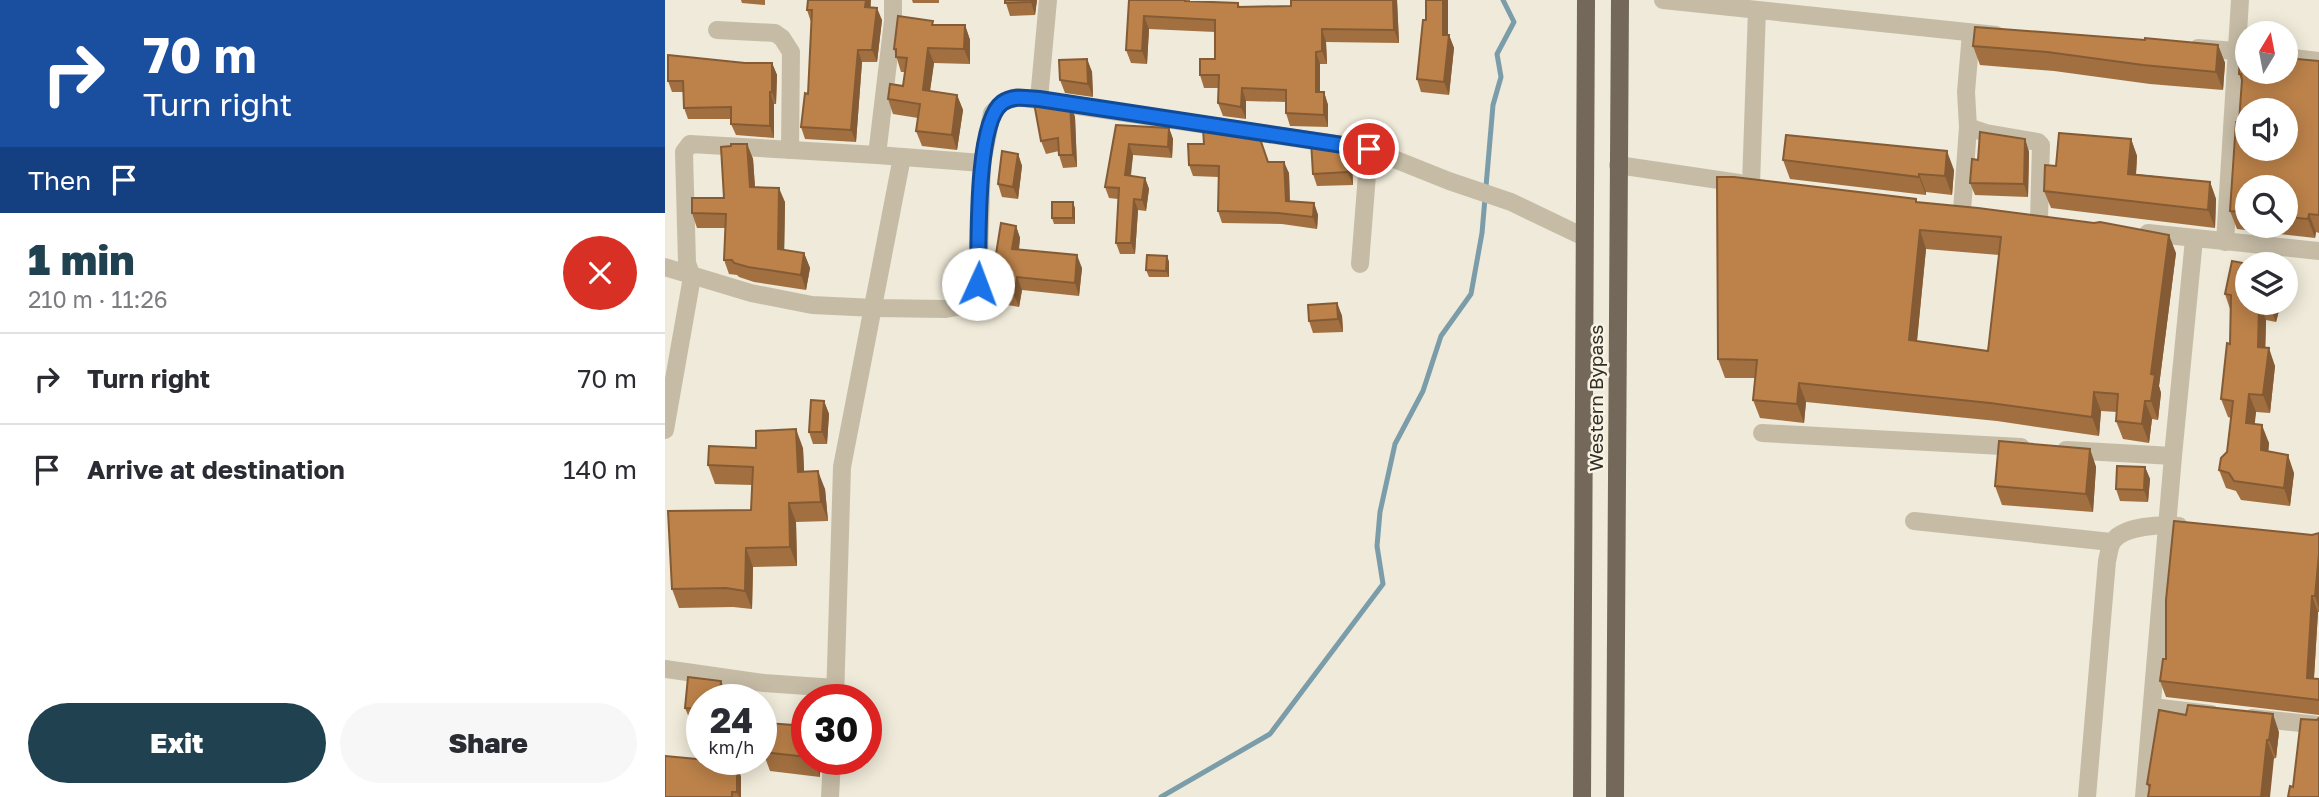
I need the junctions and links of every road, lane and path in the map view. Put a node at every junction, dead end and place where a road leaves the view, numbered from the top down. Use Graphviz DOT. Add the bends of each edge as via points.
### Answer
graph roads {
  1 [pos="893,0"];
  2 [pos="1048,0"];
  3 [pos="1586,0"];
  4 [pos="1619,0"];
  5 [pos="1663,0"];
  6 [pos="2240,0"];
  7 [pos="1757,10"];
  8 [pos="2241,21"];
  9 [pos="717,30"];
  10 [pos="1971,33"];
  11 [pos="2011,36"];
  12 [pos="2185,47"];
  13 [pos="2235,51"];
  14 [pos="2298,59"];
  15 [pos="2319,61"];
  16 [pos="2239,84"];
  17 [pos="1039,99"];
  18 [pos="1968,127"];
  19 [pos="1369,149"];
  20 [pos="790,150"];
  21 [pos="877,155"];
  22 [pos="902,157"];
  23 [pos="982,163"];
  24 [pos="1618,165"];
  25 [pos="1962,211"];
  26 [pos="2039,220"];
  27 [pos="2130,231"];
  28 [pos="1584,237"];
  29 [pos="2194,239"];
  30 [pos="2225,242"];
  31 [pos="2319,251"];
  32 [pos="1360,264"];
  33 [pos="665,267"];
  34 [pos="692,277"];
  35 [pos="874,309"];
  36 [pos="665,430"];
  37 [pos="1762,433"];
  38 [pos="2173,456"];
  39 [pos="1914,521"];
  40 [pos="2168,524"];
  41 [pos="2195,527"];
  42 [pos="2111,542"];
  43 [pos="665,669"];
  44 [pos="835,684"];
  45 [pos="791,687"];
  46 [pos="2151,707"];
  47 [pos="2319,726"];
  48 [pos="831,775"];
  49 [pos="830,797"];
  50 [pos="1582,797"];
  51 [pos="1615,797"];
  52 [pos="2087,797"];
  53 [pos="2144,797"];
  1 -- 21 [label="street"];
  2 -- 17 [label="street"];
  3 -- 28 [label="main road, Western Bypass"];
  4 -- 24 [label="main road, Western Bypass"];
  5 -- 7 [label="street"];
  6 -- 8 [label="street"];
  7 -- 10 [label="street"];
  7 -- 24 [label="street" via="1757,185"];
  9 -- 20 [label="street" via="775,33 791,51"];
  10 -- 11 [label="street"];
  10 -- 18 [label="street"];
  12 -- 13 [label="street"];
  14 -- 15 [label="street"];
  16 -- 30 [label="street"];
  17 -- 19 [label="street"];
  17 -- 23 [label="street" via="1017,97 992,113"];
  18 -- 25 [label="street"];
  18 -- 26 [label="street" via="2041,145"];
  19 -- 28 [label="street" via="1511,202"];
  19 -- 32 [label="street"];
  20 -- 21 [label="street"];
  20 -- 34 [label="street" via="690,144 686,148 687,263"];
  21 -- 22 [label="street"];
  22 -- 23 [label="street"];
  22 -- 35 [label="street"];
  23 -- 35 [label="street" via="978,284 971,298 963,306 946,309"];
  24 -- 51 [label="main road, Western Bypass"];
  27 -- 29 [label="street"];
  28 -- 50 [label="main road, Western Bypass"];
  29 -- 30 [label="street"];
  29 -- 38 [label="street"];
  30 -- 31 [label="street"];
  33 -- 34 [label="street"];
  34 -- 35 [label="street" via="812,305"];
  34 -- 36 [label="street"];
  35 -- 44 [label="street" via="842,467"];
  37 -- 38 [label="street"];
  38 -- 40 [label="street"];
  39 -- 42 [label="street"];
  40 -- 41 [label="street"];
  40 -- 42 [label="street" via="2123,531"];
  40 -- 46 [label="street"];
  42 -- 52 [label="street"];
  43 -- 45 [label="street"];
  46 -- 47 [label="street"];
  46 -- 53 [label="street"];
  48 -- 49 [label="street"];
}
